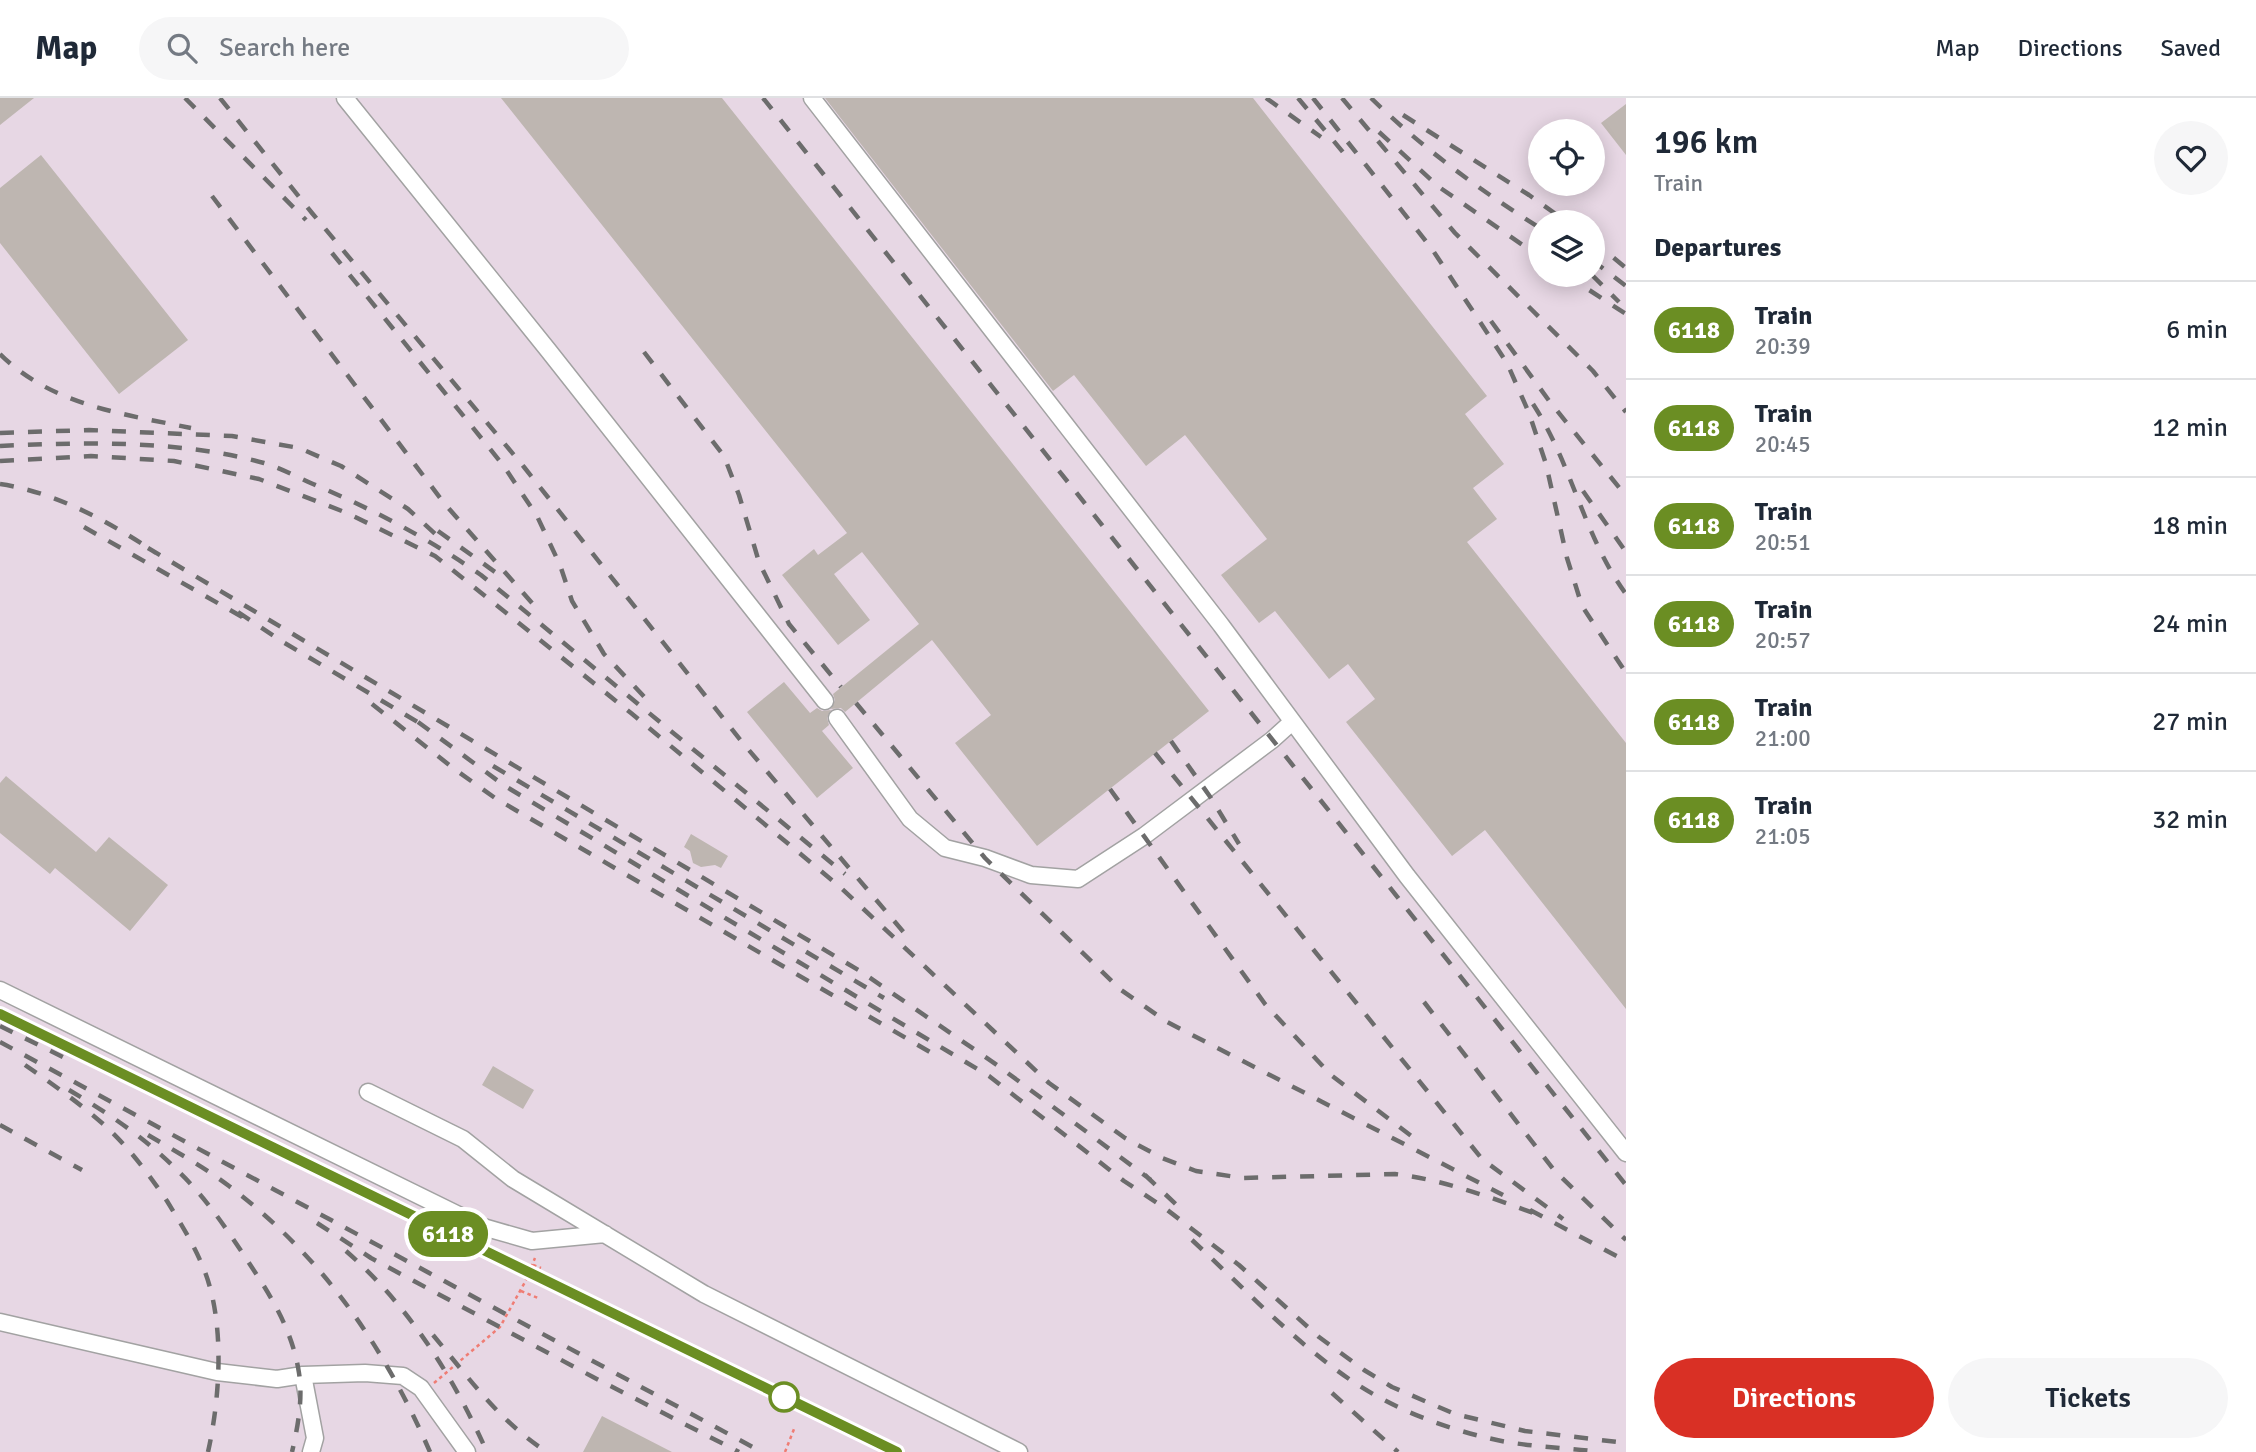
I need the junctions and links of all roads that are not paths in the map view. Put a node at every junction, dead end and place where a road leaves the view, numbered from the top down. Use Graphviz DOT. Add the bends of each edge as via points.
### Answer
graph roads {
  1 [pos="345,98"];
  2 [pos="811,98"];
  3 [pos="825,701"];
  4 [pos="837,718"];
  5 [pos="1293,722"];
  6 [pos="0,990"];
  7 [pos="368,1092"];
  8 [pos="1626,1153"];
  9 [pos="605,1234"];
  10 [pos="0,1322"];
  11 [pos="303,1375"];
  12 [pos="311,1452"];
  13 [pos="467,1452"];
  14 [pos="1019,1452"];
  1 -- 3 [label="lane"];
  2 -- 5 [label="lane"];
  4 -- 5 [label="lane" via="910,819 946,848 1031,876 1078,879 1144,836"];
  5 -- 8 [label="lane" via="1407,876"];
  6 -- 9 [label="lane" via="471,1221 532,1241"];
  7 -- 9 [label="lane" via="463,1139 513,1180"];
  9 -- 14 [label="lane" via="704,1294"];
  10 -- 11 [label="lane" via="217,1372 278,1379"];
  11 -- 12 [label="lane" via="315,1437"];
  11 -- 13 [label="lane" via="403,1376 424,1392"];
}
